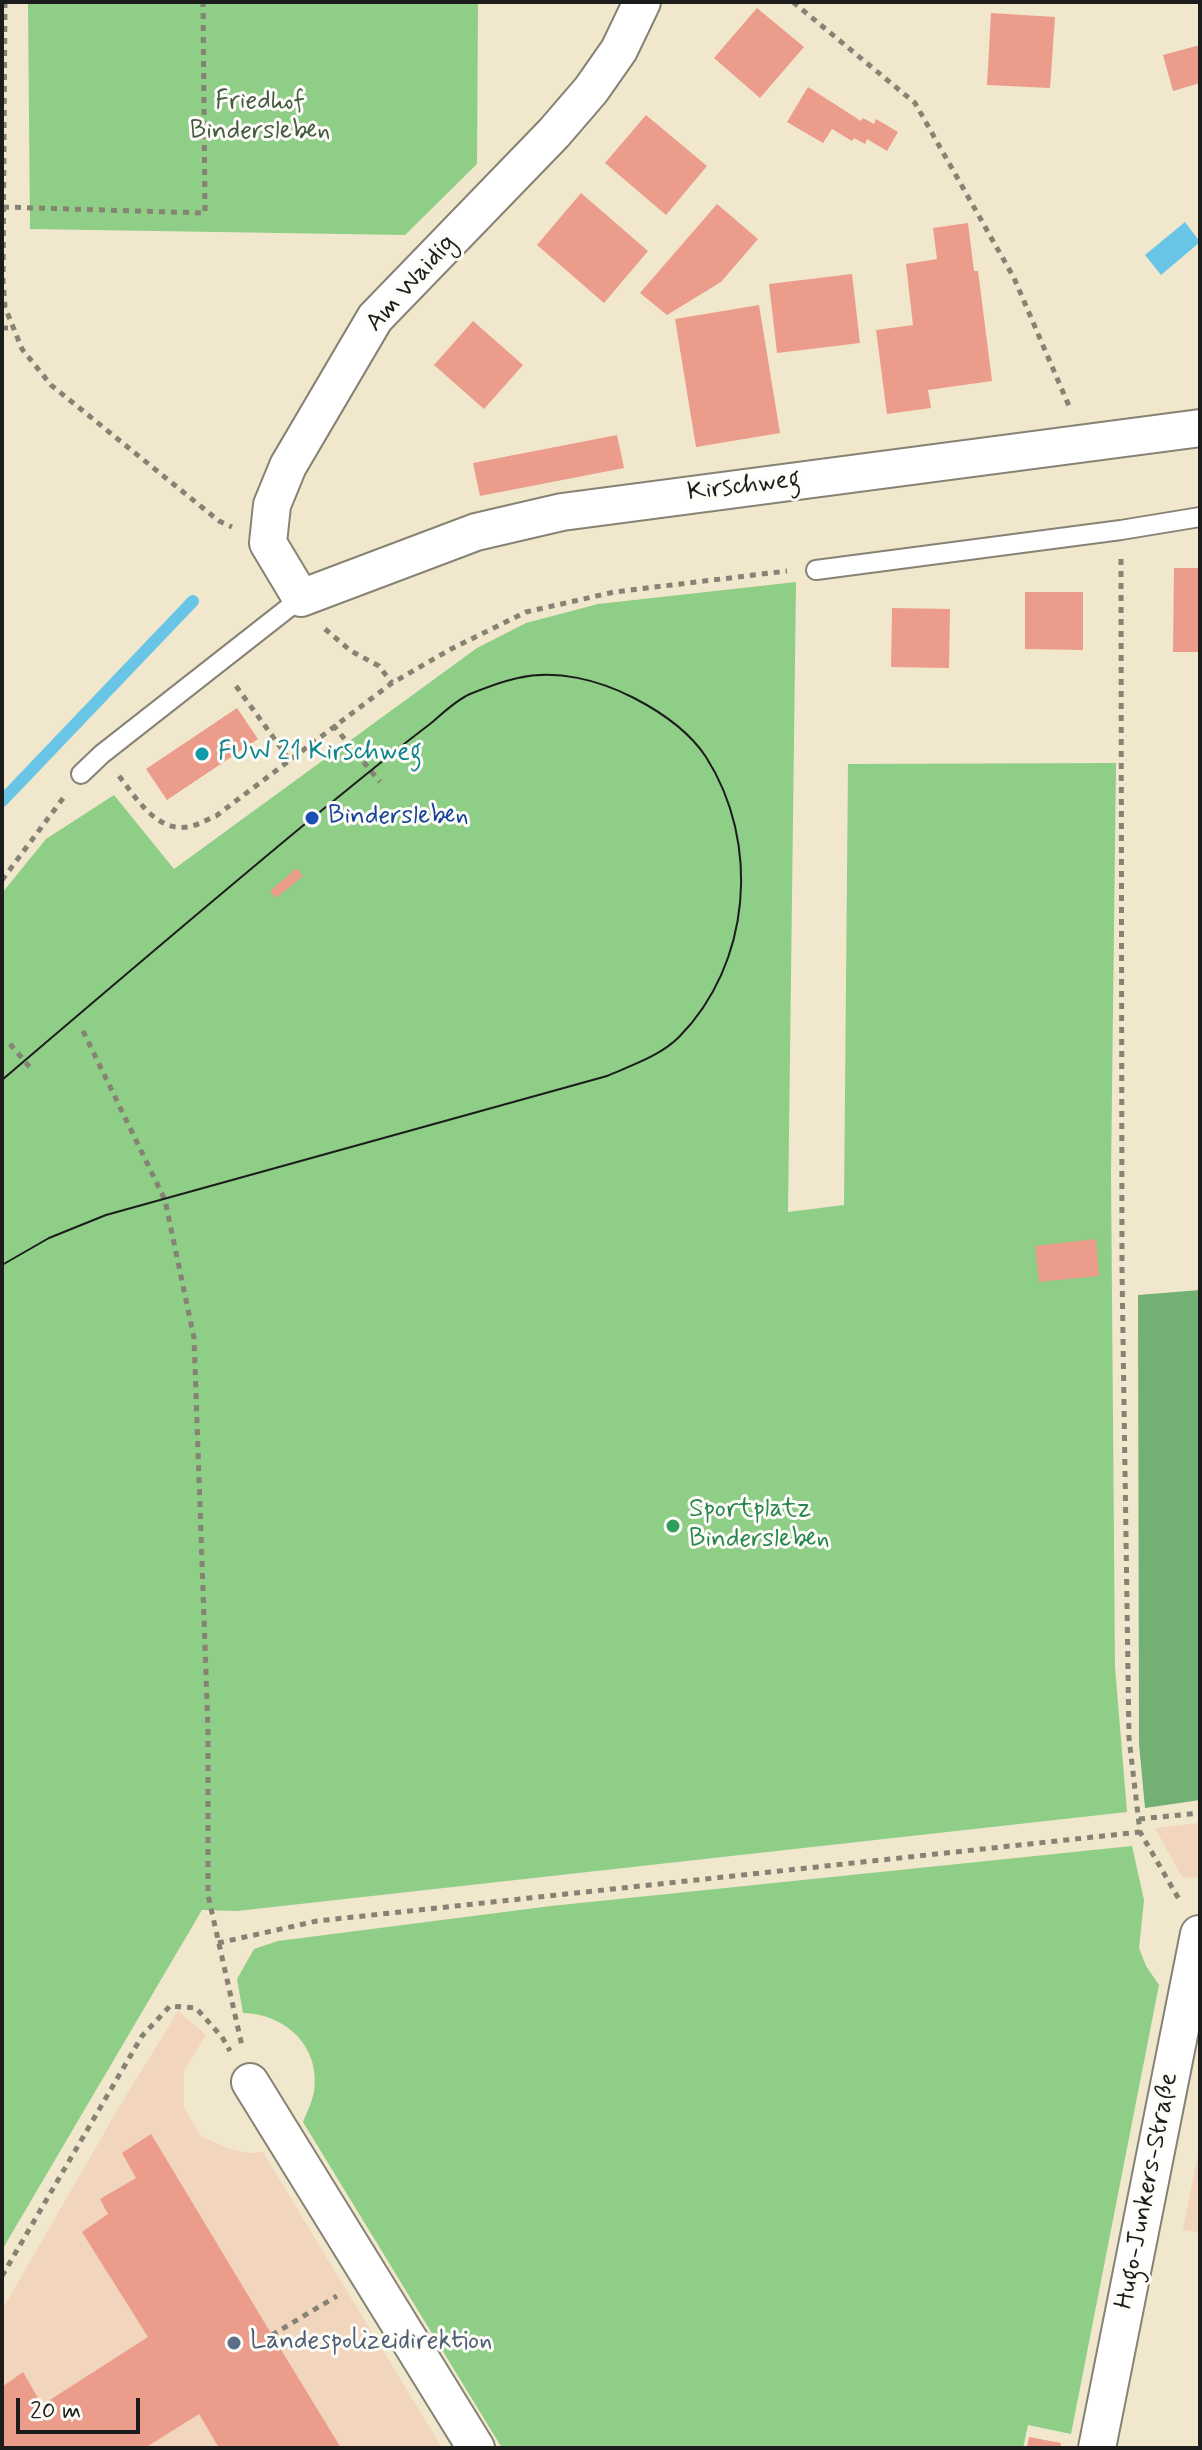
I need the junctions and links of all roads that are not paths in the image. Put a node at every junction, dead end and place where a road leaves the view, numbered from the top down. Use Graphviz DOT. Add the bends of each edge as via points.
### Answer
graph roads {
  1 [pos="642,2"];
  2 [pos="1200,428"];
  3 [pos="1200,517"];
  4 [pos="816,570"];
  5 [pos="301,598"];
  6 [pos="81,774"];
  7 [pos="1199,1934"];
  8 [pos="250,2082"];
  9 [pos="475,2447"];
  10 [pos="1097,2448"];
  1 -- 5 [label="street, Am Waidig" via="619,50 591,90 375,318 288,466 272,505 268,543"];
  2 -- 5 [label="street, Kirschweg" via="562,512 476,532"];
  3 -- 4 [label="lane"];
  5 -- 6 [label="lane"];
  7 -- 10 [label="street, Hugo-Junkers-Straße"];
  8 -- 9 [label="street"];
}
